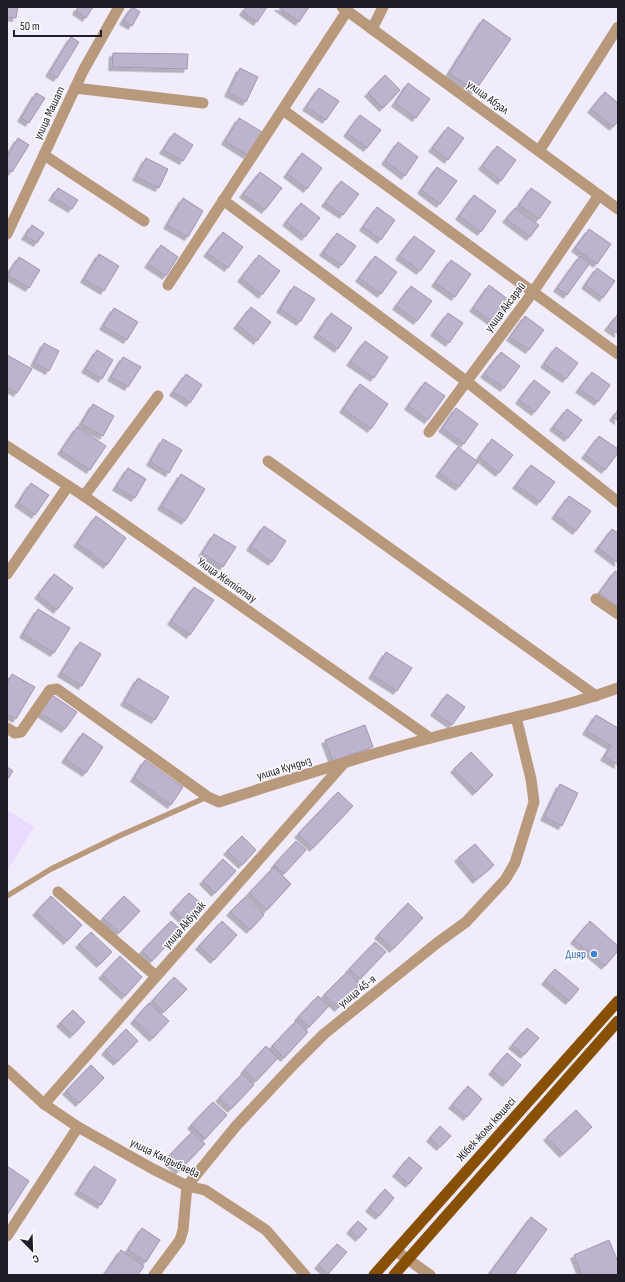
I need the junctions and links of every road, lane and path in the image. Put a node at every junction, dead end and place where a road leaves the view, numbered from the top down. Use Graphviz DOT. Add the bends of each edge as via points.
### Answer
graph roads {
  1 [pos="119,7"];
  2 [pos="383,7"];
  3 [pos="345,9"];
  4 [pos="618,27"];
  5 [pos="372,29"];
  6 [pos="75,88"];
  7 [pos="203,103"];
  8 [pos="283,110"];
  9 [pos="539,151"];
  10 [pos="44,155"];
  11 [pos="599,195"];
  12 [pos="223,200"];
  13 [pos="618,208"];
  14 [pos="144,221"];
  15 [pos="7,234"];
  16 [pos="168,285"];
  17 [pos="533,292"];
  18 [pos="618,354"];
  19 [pos="466,381"];
  20 [pos="158,396"];
  21 [pos="429,432"];
  22 [pos="7,446"];
  23 [pos="268,461"];
  24 [pos="68,486"];
  25 [pos="84,496"];
  26 [pos="618,502"];
  27 [pos="7,574"];
  28 [pos="596,599"];
  29 [pos="618,614"];
  30 [pos="618,688"];
  31 [pos="596,696"];
  32 [pos="516,717"];
  33 [pos="7,728"];
  34 [pos="430,738"];
  35 [pos="343,764"];
  36 [pos="208,797"];
  37 [pos="58,892"];
  38 [pos="7,896"];
  39 [pos="156,976"];
  40 [pos="618,1001"];
  41 [pos="618,1021"];
  42 [pos="7,1070"];
  43 [pos="44,1104"];
  44 [pos="78,1127"];
  45 [pos="187,1186"];
  46 [pos="7,1236"];
  47 [pos="396,1251"];
  48 [pos="408,1260"];
  49 [pos="154,1275"];
  50 [pos="305,1275"];
  51 [pos="374,1275"];
  52 [pos="394,1275"];
  53 [pos="430,1275"];
  1 -- 6 [label="street, улица Машат"];
  2 -- 5 [label="street"];
  3 -- 5 [label="street, улица Абзал"];
  3 -- 8 [label="street"];
  4 -- 9 [label="street"];
  5 -- 9 [label="street, улица Абзал"];
  6 -- 7 [label="street"];
  6 -- 10 [label="street, улица Машат"];
  8 -- 12 [label="street"];
  8 -- 17 [label="street"];
  9 -- 11 [label="street, улица Абзал"];
  10 -- 14 [label="street"];
  10 -- 15 [label="street, улица Машат"];
  11 -- 13 [label="street, улица Абзал"];
  11 -- 17 [label="street, улица Аксарай"];
  12 -- 16 [label="street"];
  12 -- 19 [label="street"];
  17 -- 18 [label="street"];
  17 -- 19 [label="street, улица Аксарай"];
  19 -- 21 [label="street, улица Аксарай"];
  19 -- 26 [label="street"];
  20 -- 25 [label="street"];
  22 -- 24 [label="street, Улица Жетіотау"];
  23 -- 31 [label="street"];
  24 -- 25 [label="street, Улица Жетіотау"];
  24 -- 27 [label="street"];
  25 -- 34 [label="street, Улица Жетіотау"];
  28 -- 29 [label="street"];
  30 -- 31 [label="street, улица Кундыз"];
  31 -- 32 [label="street, улица Кундыз"];
  32 -- 34 [label="street, улица Кундыз"];
  32 -- 45 [label="street, улица 45-я" via="534,802 516,862 505,880 466,922 319,1039 236,1126"];
  33 -- 36 [label="street, улица Кундыз" via="15,733 21,732 50,690 57,689"];
  34 -- 35 [label="street, улица Кундыз"];
  35 -- 36 [label="street, улица Кундыз" via="219,802"];
  35 -- 39 [label="street, улица Акбулак"];
  36 -- 38 [label="lane" via="51,869"];
  37 -- 39 [label="street"];
  39 -- 43 [label="street, улица Акбулак"];
  40 -- 47 [label="main road, Жібек жолы көшесі"];
  41 -- 48 [label="main road"];
  42 -- 43 [label="street, улица Калдыбаева"];
  43 -- 44 [label="street, улица Калдыбаева"];
  44 -- 45 [label="street, улица Калдыбаева"];
  44 -- 46 [label="street"];
  45 -- 49 [label="street" via="180,1240"];
  45 -- 50 [label="street, улица Калдыбаева" via="205,1190 266,1230"];
  47 -- 48 [label="street"];
  47 -- 51 [label="main road, Жібек жолы көшесі"];
  48 -- 52 [label="main road"];
  48 -- 53 [label="street"];
}
